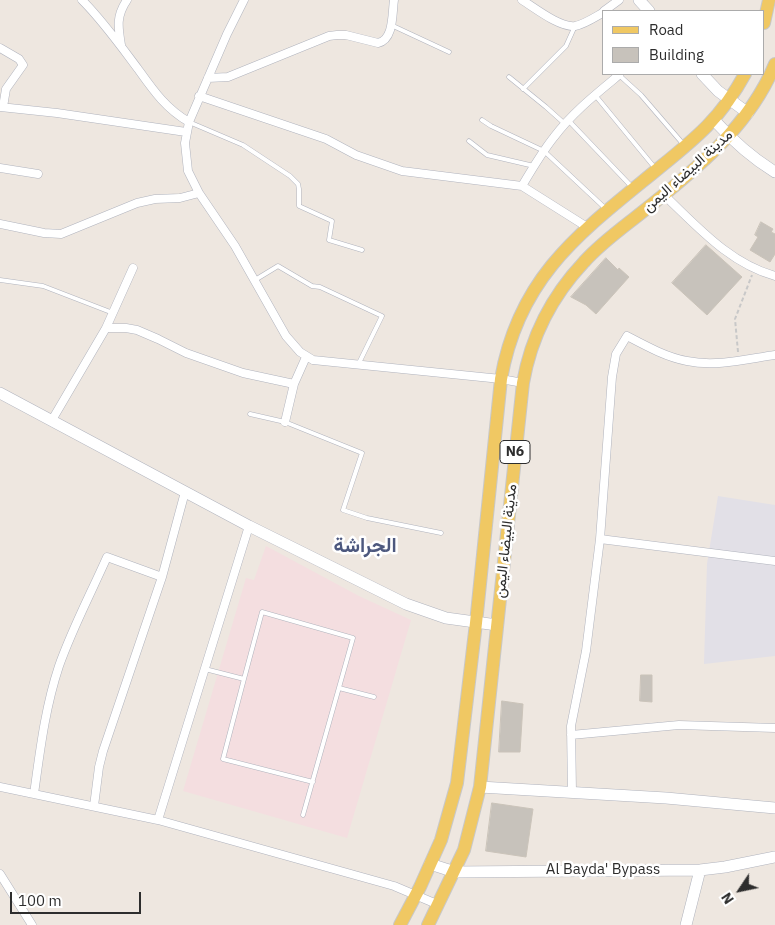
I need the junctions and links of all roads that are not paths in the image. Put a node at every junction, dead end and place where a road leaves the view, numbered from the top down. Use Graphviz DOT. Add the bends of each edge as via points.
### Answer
graph roads {
  1 [pos="82,0"];
  2 [pos="127,0"];
  3 [pos="244,0"];
  4 [pos="394,0"];
  5 [pos="522,0"];
  6 [pos="619,0"];
  7 [pos="640,0"];
  8 [pos="769,0"];
  9 [pos="606,10"];
  10 [pos="648,10"];
  11 [pos="602,13"];
  12 [pos="765,18"];
  13 [pos="391,25"];
  14 [pos="575,26"];
  15 [pos="122,47"];
  16 [pos="0,48"];
  17 [pos="449,52"];
  18 [pos="775,64"];
  19 [pos="618,75"];
  20 [pos="703,75"];
  21 [pos="744,75"];
  22 [pos="509,77"];
  23 [pos="208,78"];
  24 [pos="523,89"];
  25 [pos="595,95"];
  26 [pos="199,96"];
  27 [pos="729,101"];
  28 [pos="2,107"];
  29 [pos="748,113"];
  30 [pos="482,120"];
  31 [pos="714,120"];
  32 [pos="189,122"];
  33 [pos="566,122"];
  34 [pos="186,132"];
  35 [pos="729,137"];
  36 [pos="469,141"];
  37 [pos="685,146"];
  38 [pos="544,151"];
  39 [pos="534,166"];
  40 [pos="0,168"];
  41 [pos="774,169"];
  42 [pos="657,170"];
  43 [pos="38,174"];
  44 [pos="522,186"];
  45 [pos="633,189"];
  46 [pos="199,193"];
  47 [pos="664,195"];
  48 [pos="608,210"];
  49 [pos="0,224"];
  50 [pos="587,227"];
  51 [pos="362,250"];
  52 [pos="133,268"];
  53 [pos="775,276"];
  54 [pos="0,280"];
  55 [pos="255,280"];
  56 [pos="113,314"];
  57 [pos="106,328"];
  58 [pos="775,355"];
  59 [pos="306,357"];
  60 [pos="358,364"];
  61 [pos="501,379"];
  62 [pos="523,383"];
  63 [pos="294,384"];
  64 [pos="0,393"];
  65 [pos="250,414"];
  66 [pos="52,420"];
  67 [pos="284,422"];
  68 [pos="185,492"];
  69 [pos="249,526"];
  70 [pos="441,533"];
  71 [pos="600,539"];
  72 [pos="775,561"];
  73 [pos="162,577"];
  74 [pos="476,623"];
  75 [pos="497,625"];
  76 [pos="205,668"];
  77 [pos="244,679"];
  78 [pos="339,688"];
  79 [pos="374,697"];
  80 [pos="775,728"];
  81 [pos="571,735"];
  82 [pos="313,782"];
  83 [pos="0,787"];
  84 [pos="480,787"];
  85 [pos="572,792"];
  86 [pos="34,794"];
  87 [pos="94,806"];
  88 [pos="775,808"];
  89 [pos="303,815"];
  90 [pos="158,820"];
  91 [pos="775,857"];
  92 [pos="430,864"];
  93 [pos="700,870"];
  94 [pos="455,872"];
  95 [pos="0,874"];
  96 [pos="416,895"];
  97 [pos="439,905"];
  98 [pos="32,925"];
  99 [pos="400,925"];
  100 [pos="428,925"];
  101 [pos="686,925"];
  1 -- 15 [label="street"];
  2 -- 15 [label="street" via="118,17"];
  3 -- 23 [label="street"];
  4 -- 13 [label="street"];
  5 -- 14 [label="street" via="557,22"];
  6 -- 9 [label="street"];
  7 -- 10 [label="street"];
  8 -- 12 [label="main road"];
  11 -- 14 [label="street"];
  13 -- 17 [label="lane"];
  13 -- 23 [label="street" via="388,37 382,42 337,35 228,76"];
  14 -- 24 [label="lane" via="566,46"];
  15 -- 32 [label="street" via="164,104"];
  16 -- 28 [label="street" via="23,65 6,89"];
  18 -- 29 [label="main road, مدينة البيضاء اليمن / N6"];
  19 -- 25 [label="street"];
  19 -- 37 [label="lane" via="648,102"];
  20 -- 27 [label="street"];
  21 -- 27 [label="main road, مدينة البيضاء اليمن / N6"];
  22 -- 24 [label="lane"];
  23 -- 26 [label="street"];
  24 -- 33 [label="lane"];
  25 -- 33 [label="street"];
  25 -- 42 [label="lane"];
  26 -- 32 [label="street"];
  26 -- 44 [label="street" via="326,139 356,155 402,171"];
  27 -- 29 [label="street"];
  27 -- 31 [label="main road, مدينة البيضاء اليمن / N6"];
  28 -- 34 [label="street"];
  29 -- 35 [label="main road, مدينة البيضاء اليمن / N6"];
  30 -- 38 [label="lane"];
  31 -- 35 [label="street"];
  31 -- 37 [label="main road, مدينة البيضاء اليمن / N6"];
  32 -- 34 [label="street"];
  32 -- 51 [label="lane" via="243,145 290,176 298,184 299,206 332,220 329,240"];
  33 -- 38 [label="street"];
  33 -- 45 [label="lane"];
  34 -- 46 [label="street" via="188,170"];
  35 -- 41 [label="street" via="751,156"];
  35 -- 47 [label="main road, مدينة البيضاء اليمن / N6"];
  36 -- 39 [label="lane" via="487,155"];
  37 -- 42 [label="main road, مدينة البيضاء اليمن / N6"];
  38 -- 39 [label="street"];
  38 -- 48 [label="lane"];
  39 -- 44 [label="street"];
  40 -- 43 [label="street"];
  42 -- 45 [label="main road, مدينة البيضاء اليمن / N6"];
  44 -- 50 [label="street"];
  45 -- 48 [label="main road, مدينة البيضاء اليمن / N6"];
  46 -- 49 [label="street" via="137,203 61,234"];
  46 -- 55 [label="street"];
  47 -- 53 [label="street" via="719,247 736,259"];
  47 -- 62 [label="main road, مدينة البيضاء اليمن / N6" via="594,252 565,284 541,323"];
  48 -- 50 [label="main road, مدينة البيضاء اليمن / N6"];
  50 -- 61 [label="main road, مدينة البيضاء اليمن / N6" via="559,256 528,299 513,334"];
  52 -- 56 [label="street"];
  54 -- 56 [label="lane" via="43,286"];
  55 -- 59 [label="street" via="286,336"];
  55 -- 60 [label="lane" via="278,266 312,286 382,316"];
  56 -- 57 [label="street"];
  57 -- 63 [label="street" via="137,330 186,353 243,373"];
  57 -- 66 [label="street"];
  58 -- 71 [label="street" via="712,363 687,361 627,336 616,354 612,377"];
  59 -- 60 [label="street"];
  59 -- 63 [label="street"];
  60 -- 61 [label="street"];
  61 -- 62 [label="street"];
  61 -- 74 [label="main road, مدينة البيضاء اليمن / N6"];
  62 -- 75 [label="main road, مدينة البيضاء اليمن / N6"];
  63 -- 67 [label="street"];
  64 -- 66 [label="street"];
  65 -- 67 [label="lane"];
  66 -- 68 [label="street"];
  67 -- 70 [label="lane" via="362,453 343,510"];
  68 -- 69 [label="street"];
  68 -- 73 [label="street"];
  69 -- 74 [label="street" via="406,604 446,618"];
  69 -- 76 [label="street"];
  71 -- 72 [label="street"];
  71 -- 81 [label="street" via="586,651"];
  73 -- 86 [label="street" via="107,558 68,643 55,681"];
  73 -- 87 [label="street" via="103,751"];
  74 -- 75 [label="street"];
  74 -- 92 [label="main road, مدينة البيضاء اليمن / N6" via="457,783"];
  75 -- 84 [label="main road, مدينة البيضاء اليمن / N6"];
  76 -- 77 [label="lane"];
  76 -- 90 [label="street"];
  77 -- 78 [label="lane" via="262,612 353,638"];
  77 -- 82 [label="lane" via="223,759"];
  78 -- 79 [label="lane"];
  78 -- 82 [label="lane"];
  80 -- 81 [label="street" via="679,725"];
  81 -- 85 [label="street"];
  82 -- 89 [label="lane"];
  83 -- 86 [label="street"];
  84 -- 85 [label="street"];
  84 -- 94 [label="main road, مدينة البيضاء اليمن / N6"];
  85 -- 88 [label="street"];
  86 -- 87 [label="street"];
  87 -- 90 [label="street"];
  90 -- 96 [label="street" via="385,883"];
  91 -- 93 [label="street, Al Bayda' Bypass"];
  92 -- 94 [label="street, Al Bayda' Bypass"];
  92 -- 96 [label="main road, مدينة البيضاء اليمن / N6"];
  93 -- 94 [label="street, Al Bayda' Bypass"];
  93 -- 101 [label="street"];
  94 -- 97 [label="main road, مدينة البيضاء اليمن / N6"];
  95 -- 98 [label="street"];
  96 -- 97 [label="street"];
  96 -- 99 [label="main road, مدينة البيضاء اليمن / N6"];
  97 -- 100 [label="main road, مدينة البيضاء اليمن / N6"];
}
